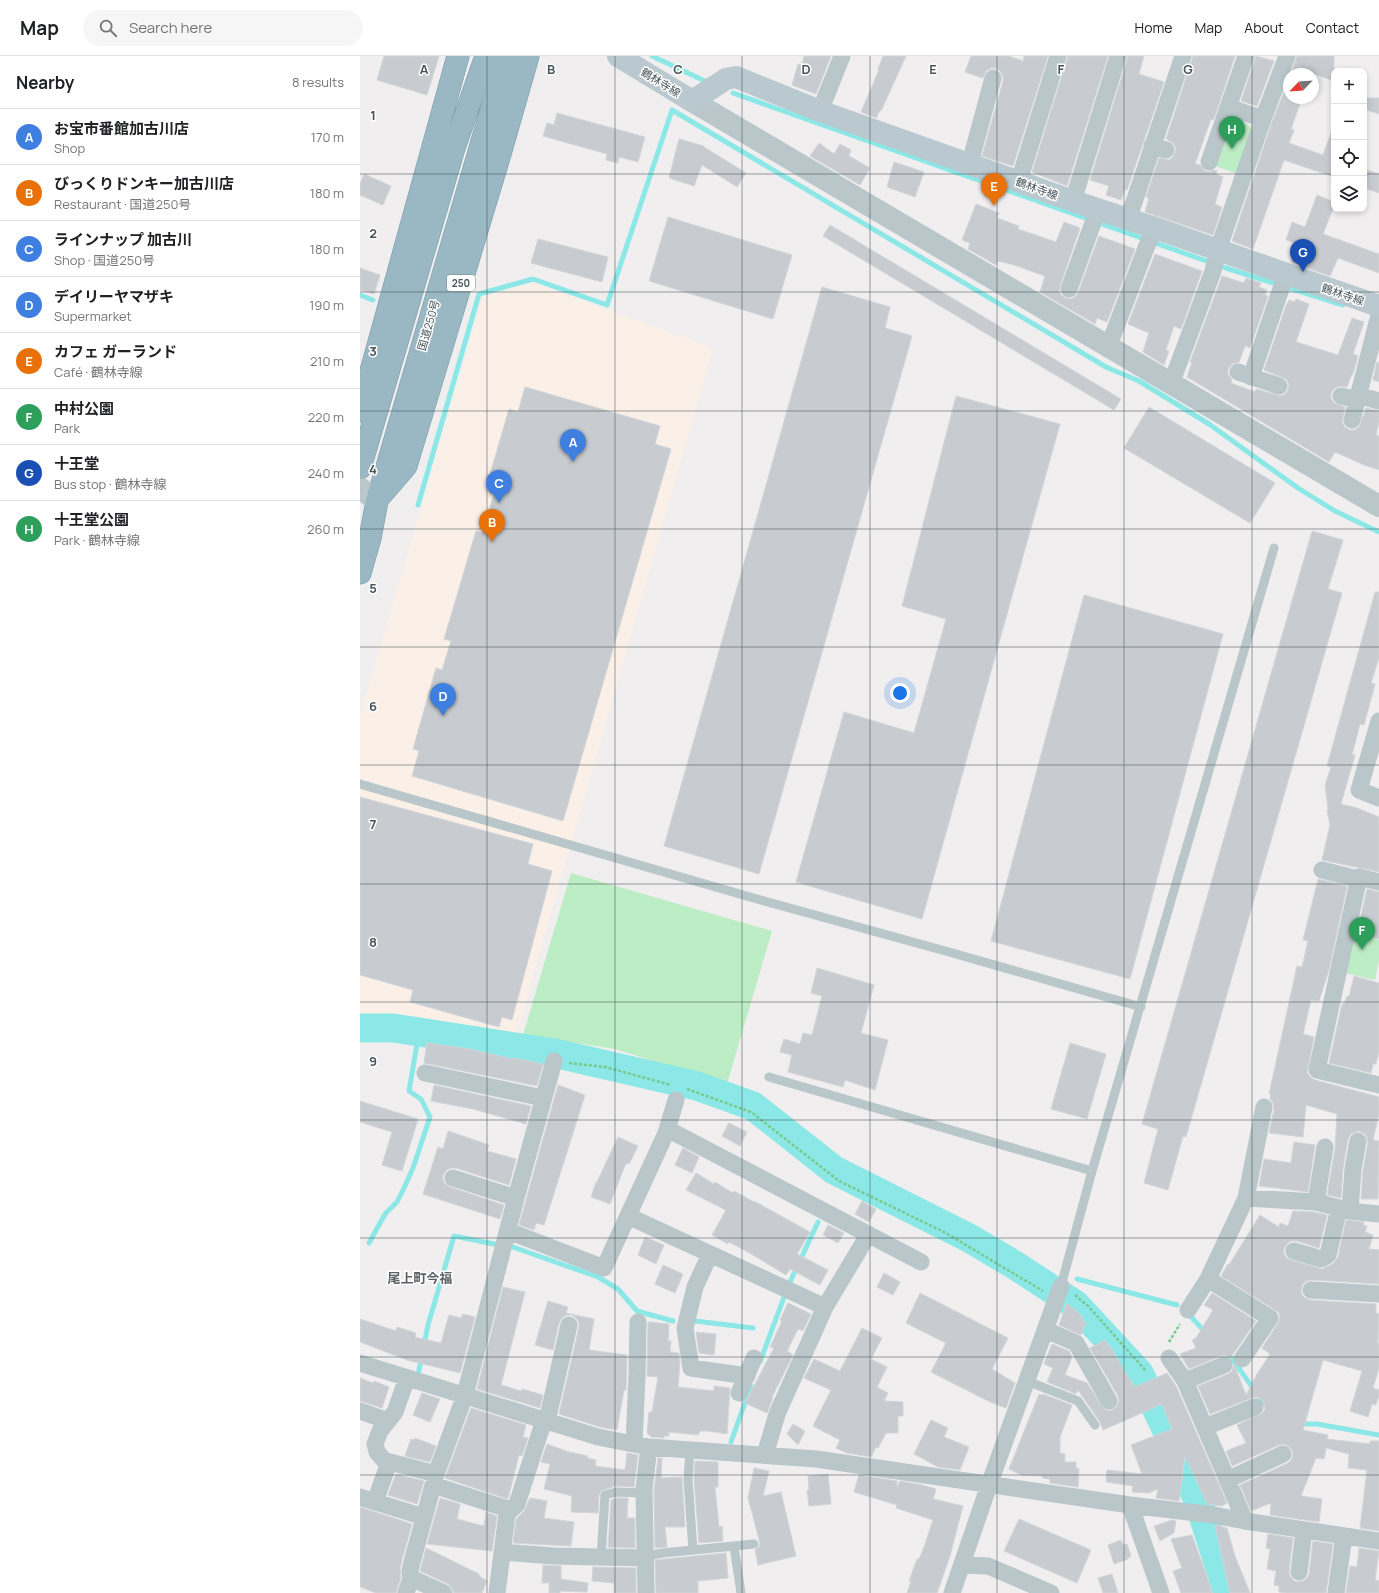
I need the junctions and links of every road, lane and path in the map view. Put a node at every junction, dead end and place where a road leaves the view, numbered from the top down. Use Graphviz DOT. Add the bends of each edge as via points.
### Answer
graph roads {
  1 [pos="458,56"];
  2 [pos="473,56"];
  3 [pos="486,56"];
  4 [pos="507,56"];
  5 [pos="528,56"];
  6 [pos="618,56"];
  7 [pos="842,56"];
  8 [pos="1058,56"];
  9 [pos="1118,56"];
  10 [pos="1183,56"];
  11 [pos="1246,56"];
  12 [pos="1287,56"];
  13 [pos="993,78"];
  14 [pos="692,101"];
  15 [pos="469,102"];
  16 [pos="1228,107"];
  17 [pos="820,111"];
  18 [pos="1263,118"];
  19 [pos="1209,162"];
  20 [pos="970,163"];
  21 [pos="1019,181"];
  22 [pos="1073,201"];
  23 [pos="1095,217"];
  24 [pos="1128,220"];
  25 [pos="1151,238"];
  26 [pos="1216,260"];
  27 [pos="1282,282"];
  28 [pos="1069,289"];
  29 [pos="1379,313"];
  30 [pos="1108,348"];
  31 [pos="1171,384"];
  32 [pos="1279,386"];
  33 [pos="1352,397"];
  34 [pos="1379,401"];
  35 [pos="360,411"];
  36 [pos="1352,420"];
  37 [pos="360,468"];
  38 [pos="368,495"];
  39 [pos="1379,506"];
  40 [pos="1274,548"];
  41 [pos="360,573"];
  42 [pos="1379,721"];
  43 [pos="360,784"];
  44 [pos="1379,798"];
  45 [pos="1322,870"];
  46 [pos="1358,879"];
  47 [pos="1379,882"];
  48 [pos="1141,1007"];
  49 [pos="554,1061"];
  50 [pos="425,1073"];
  51 [pos="769,1076"];
  52 [pos="1379,1085"];
  53 [pos="677,1091"];
  54 [pos="543,1098"];
  55 [pos="1264,1107"];
  56 [pos="666,1133"];
  57 [pos="1358,1141"];
  58 [pos="1325,1147"];
  59 [pos="1092,1171"];
  60 [pos="453,1178"];
  61 [pos="516,1198"];
  62 [pos="1246,1198"];
  63 [pos="1316,1202"];
  64 [pos="1344,1210"];
  65 [pos="1379,1214"];
  66 [pos="628,1216"];
  67 [pos="508,1231"];
  68 [pos="868,1235"];
  69 [pos="1294,1251"];
  70 [pos="710,1254"];
  71 [pos="921,1262"];
  72 [pos="1208,1279"];
  73 [pos="1311,1290"];
  74 [pos="1059,1294"];
  75 [pos="1379,1294"];
  76 [pos="825,1307"];
  77 [pos="1185,1316"];
  78 [pos="638,1322"];
  79 [pos="569,1325"];
  80 [pos="1046,1330"];
  81 [pos="754,1358"];
  82 [pos="1169,1358"];
  83 [pos="1242,1359"];
  84 [pos="360,1363"];
  85 [pos="1224,1365"];
  86 [pos="1146,1371"];
  87 [pos="747,1376"];
  88 [pos="407,1378"];
  89 [pos="1027,1381"];
  90 [pos="1185,1381"];
  91 [pos="739,1394"];
  92 [pos="465,1395"];
  93 [pos="1109,1401"];
  94 [pos="1255,1407"];
  95 [pos="360,1411"];
  96 [pos="388,1421"];
  97 [pos="546,1421"];
  98 [pos="1095,1425"];
  99 [pos="1205,1427"];
  100 [pos="641,1446"];
  101 [pos="690,1450"];
  102 [pos="1283,1454"];
  103 [pos="765,1455"];
  104 [pos="388,1465"];
  105 [pos="435,1480"];
  106 [pos="1227,1480"];
  107 [pos="989,1485"];
  108 [pos="644,1493"];
  109 [pos="368,1500"];
  110 [pos="1130,1505"];
  111 [pos="511,1510"];
  112 [pos="424,1517"];
  113 [pos="1245,1522"];
  114 [pos="1304,1530"];
  115 [pos="1344,1536"];
  116 [pos="1379,1541"];
  117 [pos="754,1544"];
  118 [pos="734,1546"];
  119 [pos="693,1550"];
  120 [pos="502,1552"];
  121 [pos="601,1557"];
  122 [pos="646,1557"];
  123 [pos="962,1565"];
  124 [pos="1299,1572"];
  125 [pos="409,1586"];
  126 [pos="444,1593"];
  127 [pos="497,1593"];
  128 [pos="646,1593"];
  129 [pos="741,1593"];
  130 [pos="952,1593"];
  131 [pos="1051,1593"];
  132 [pos="1161,1593"];
  133 [pos="1336,1593"];
  1 -- 35 [label="highway"];
  2 -- 15 [label="highway"];
  3 -- 15 [label="highway"];
  4 -- 38 [label="highway, 国道250号 / 250" via="478,155"];
  5 -- 38 [label="highway, 250" via="406,466"];
  6 -- 14 [label="main road, 鶴林寺線"];
  7 -- 17 [label="street"];
  8 -- 21 [label="street"];
  9 -- 22 [label="street"];
  10 -- 24 [label="street" via="1159,148"];
  11 -- 16 [label="street"];
  12 -- 18 [label="street"];
  13 -- 20 [label="street"];
  14 -- 17 [label="main road, 鶴林寺線" via="726,79 736,77"];
  14 -- 30 [label="street"];
  15 -- 37 [label="highway"];
  16 -- 18 [label="street"];
  16 -- 19 [label="street"];
  17 -- 20 [label="main road, 鶴林寺線"];
  18 -- 26 [label="street"];
  20 -- 21 [label="main road, 鶴林寺線"];
  21 -- 22 [label="main road, 鶴林寺線"];
  22 -- 23 [label="main road, 鶴林寺線"];
  23 -- 24 [label="main road, 鶴林寺線"];
  23 -- 28 [label="street"];
  24 -- 25 [label="main road, 鶴林寺線"];
  25 -- 26 [label="main road, 鶴林寺線"];
  25 -- 30 [label="street"];
  26 -- 27 [label="main road, 鶴林寺線"];
  26 -- 31 [label="street"];
  27 -- 29 [label="main road, 鶴林寺線"];
  27 -- 32 [label="street" via="1245,375"];
  29 -- 33 [label="street"];
  30 -- 31 [label="street"];
  31 -- 39 [label="street"];
  33 -- 34 [label="street"];
  33 -- 36 [label="street"];
  38 -- 41 [label="highway, 国道250号 / 250" via="370,538"];
  40 -- 48 [label="lane"];
  42 -- 44 [label="street" via="1359,790"];
  43 -- 48 [label="lane"];
  45 -- 46 [label="street"];
  46 -- 47 [label="street" via="1359,877"];
  46 -- 52 [label="street" via="1317,1070"];
  48 -- 59 [label="lane"];
  49 -- 53 [label="path" via="605,1067"];
  49 -- 54 [label="street"];
  50 -- 54 [label="street"];
  51 -- 59 [label="lane"];
  53 -- 56 [label="street"];
  53 -- 74 [label="path" via="696,1091 751,1112 839,1181 944,1232"];
  54 -- 61 [label="street"];
  55 -- 62 [label="street"];
  56 -- 66 [label="street"];
  56 -- 68 [label="street" via="672,1132"];
  57 -- 64 [label="street"];
  58 -- 63 [label="street"];
  59 -- 74 [label="lane"];
  60 -- 61 [label="street"];
  61 -- 67 [label="street"];
  62 -- 63 [label="street"];
  62 -- 72 [label="street"];
  63 -- 64 [label="street"];
  64 -- 65 [label="street"];
  64 -- 69 [label="street" via="1328,1255 1321,1259"];
  66 -- 67 [label="street" via="604,1268"];
  66 -- 70 [label="street"];
  67 -- 92 [label="street"];
  68 -- 71 [label="street"];
  68 -- 76 [label="street"];
  70 -- 76 [label="street"];
  70 -- 87 [label="street" via="695,1287 685,1328 691,1368"];
  72 -- 77 [label="street"];
  72 -- 83 [label="street" via="1270,1318"];
  73 -- 75 [label="street"];
  74 -- 80 [label="street"];
  74 -- 86 [label="path" via="1088,1306"];
  76 -- 103 [label="street" via="777,1414"];
  77 -- 82 [label="path" via="1166,1346"];
  78 -- 100 [label="street" via="637,1376"];
  79 -- 97 [label="street"];
  80 -- 89 [label="street"];
  80 -- 93 [label="street" via="1076,1343"];
  81 -- 87 [label="street"];
  82 -- 90 [label="street"];
  84 -- 88 [label="street"];
  85 -- 90 [label="street"];
  87 -- 91 [label="street"];
  88 -- 92 [label="street"];
  88 -- 96 [label="street" via="395,1412"];
  89 -- 98 [label="lane" via="1078,1401"];
  89 -- 107 [label="street"];
  90 -- 99 [label="street"];
  92 -- 97 [label="street"];
  92 -- 105 [label="street"];
  94 -- 99 [label="street"];
  95 -- 96 [label="street"];
  96 -- 104 [label="street" via="380,1431 375,1444 377,1452"];
  97 -- 100 [label="street" via="598,1437"];
  97 -- 111 [label="street" via="516,1504"];
  99 -- 106 [label="street"];
  100 -- 101 [label="street"];
  100 -- 108 [label="street"];
  101 -- 103 [label="street"];
  101 -- 119 [label="lane" via="688,1480"];
  102 -- 106 [label="street"];
  103 -- 107 [label="street" via="816,1459"];
  104 -- 105 [label="street" via="390,1462"];
  104 -- 109 [label="street"];
  105 -- 111 [label="street"];
  105 -- 112 [label="street"];
  106 -- 113 [label="street"];
  107 -- 110 [label="street"];
  107 -- 123 [label="street"];
  108 -- 121 [label="lane" via="616,1492 605,1496"];
  108 -- 122 [label="street"];
  109 -- 112 [label="street"];
  110 -- 113 [label="street" via="1214,1515"];
  110 -- 132 [label="street"];
  111 -- 120 [label="street" via="507,1514"];
  112 -- 125 [label="street" via="410,1571"];
  113 -- 114 [label="street"];
  114 -- 115 [label="street"];
  114 -- 124 [label="street"];
  115 -- 116 [label="street"];
  115 -- 133 [label="street"];
  117 -- 118 [label="lane"];
  118 -- 119 [label="lane"];
  118 -- 129 [label="lane"];
  119 -- 122 [label="lane"];
  120 -- 121 [label="street"];
  120 -- 127 [label="street"];
  121 -- 122 [label="street"];
  122 -- 128 [label="street"];
  123 -- 130 [label="street"];
  123 -- 131 [label="street" via="988,1566"];
  125 -- 126 [label="street"];
}
